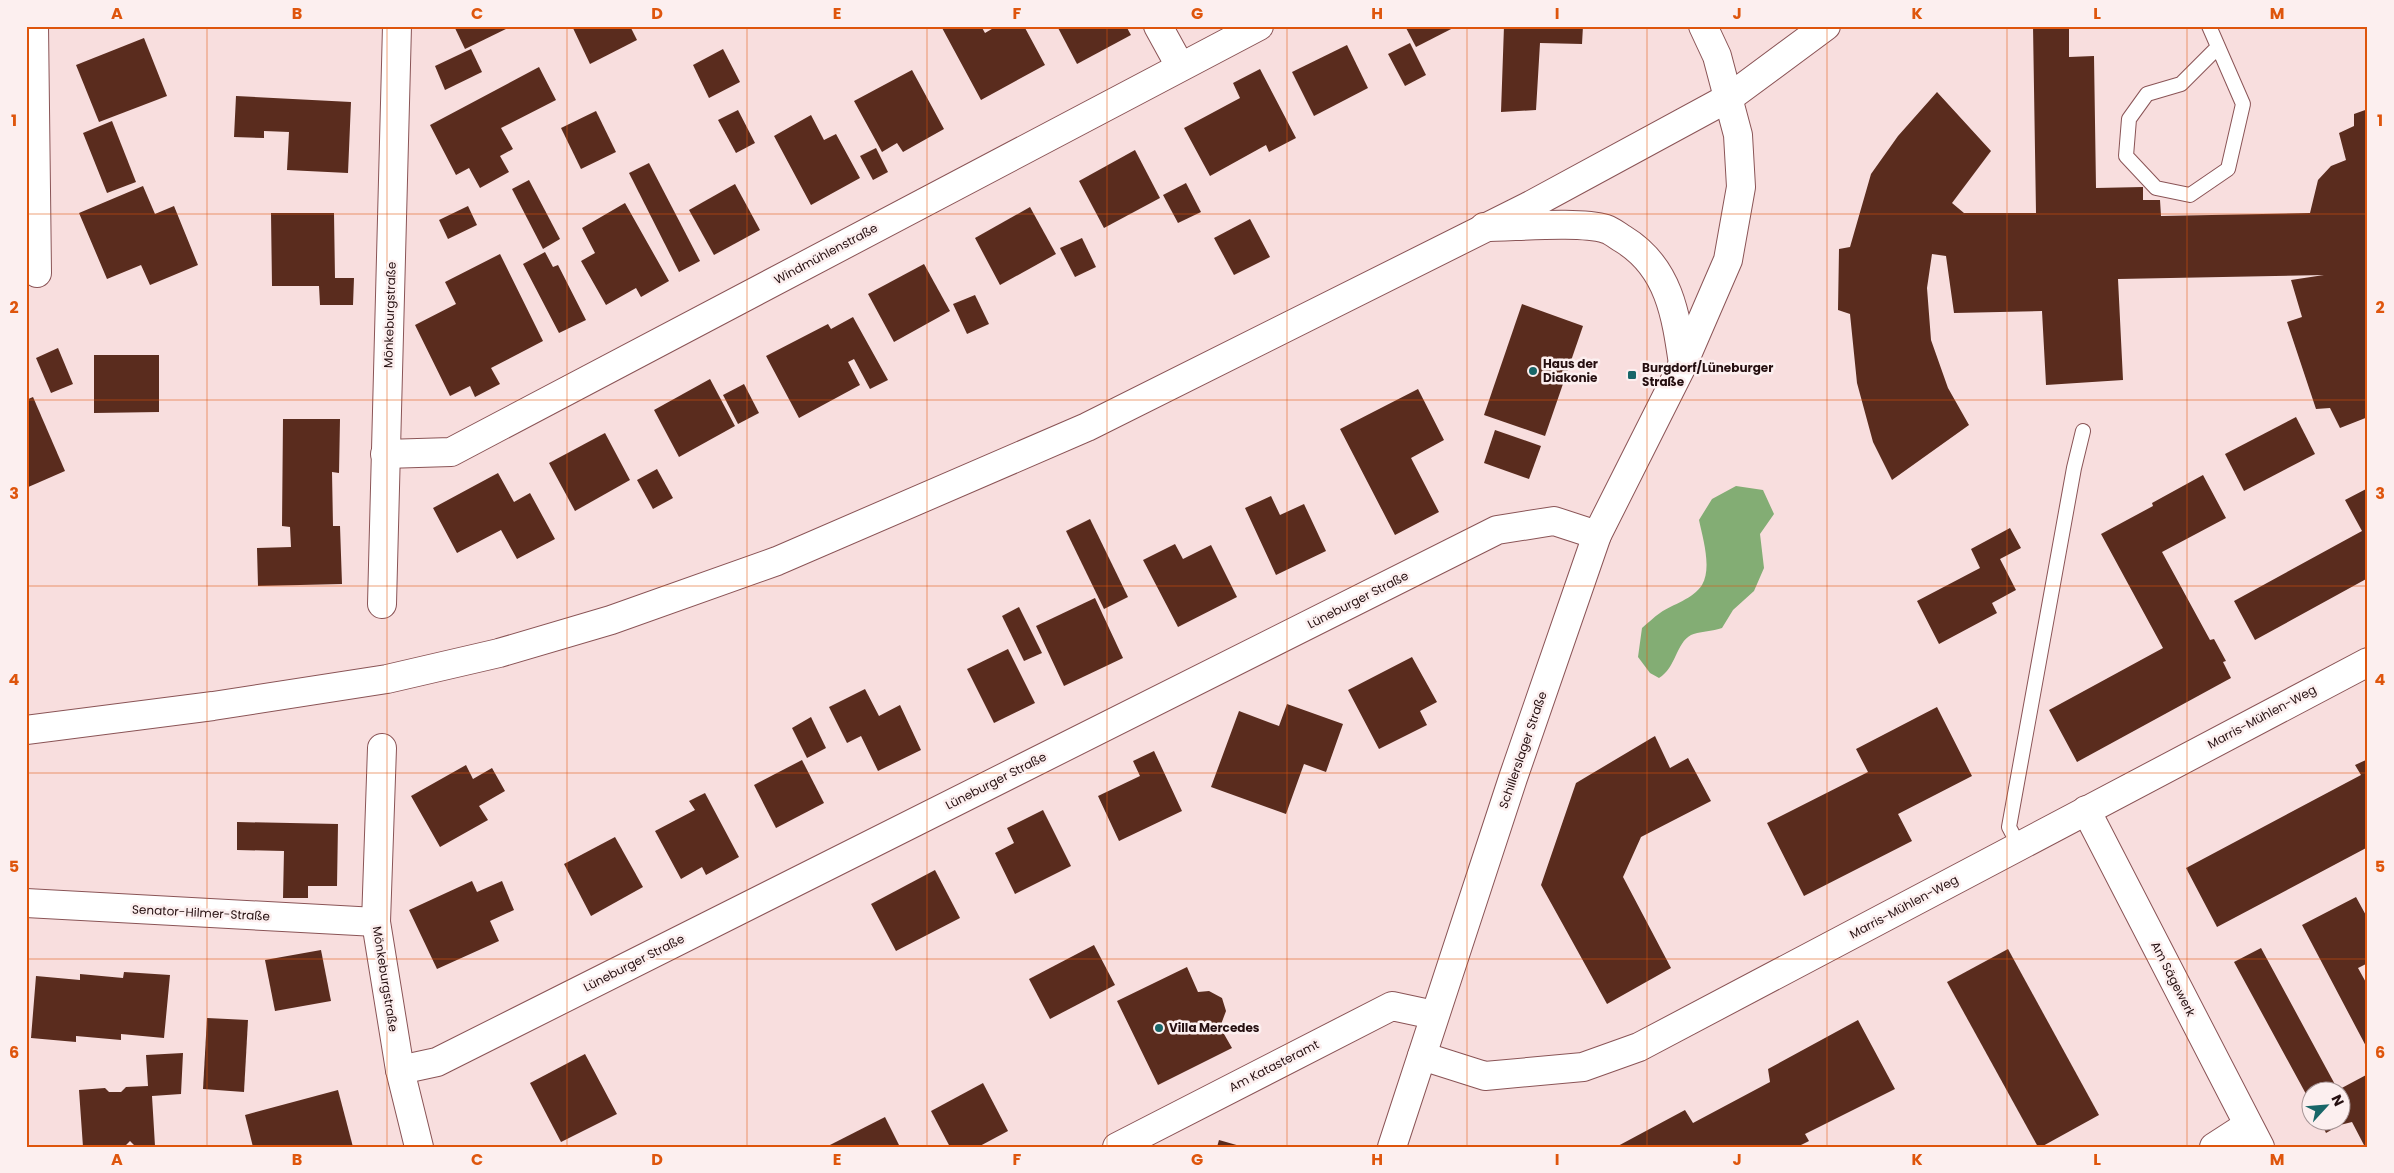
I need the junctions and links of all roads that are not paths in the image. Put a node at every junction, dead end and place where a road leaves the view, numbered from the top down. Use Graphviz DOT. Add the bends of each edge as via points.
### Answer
graph roads {
  1 [pos="34,26"];
  2 [pos="396,26"];
  3 [pos="1158,26"];
  4 [pos="1259,26"];
  5 [pos="1703,26"];
  6 [pos="1826,26"];
  7 [pos="2209,26"];
  8 [pos="2218,47"];
  9 [pos="1180,66"];
  10 [pos="1730,97"];
  11 [pos="1484,227"];
  12 [pos="37,273"];
  13 [pos="1683,364"];
  14 [pos="2084,431"];
  15 [pos="385,454"];
  16 [pos="1597,535"];
  17 [pos="382,604"];
  18 [pos="2368,662"];
  19 [pos="26,730"];
  20 [pos="382,748"];
  21 [pos="2086,810"];
  22 [pos="2019,846"];
  23 [pos="26,903"];
  24 [pos="376,922"];
  25 [pos="1434,1015"];
  26 [pos="1422,1056"];
  27 [pos="400,1070"];
  28 [pos="2254,1136"];
  29 [pos="420,1147"];
  30 [pos="1117,1147"];
  31 [pos="1392,1147"];
  32 [pos="2214,1147"];
  1 -- 12 [label="street"];
  2 -- 15 [label="street, Mönkeburgstraße"];
  3 -- 9 [label="street"];
  4 -- 9 [label="street, Windmühlenstraße"];
  5 -- 10 [label="street, Schillerslager Straße"];
  6 -- 10 [label="street"];
  7 -- 8 [label="lane"];
  8 -- 8 [label="lane" via="2244,104 2228,169 2190,195 2156,188 2126,156 2129,119 2147,94 2181,84"];
  9 -- 15 [label="street, Windmühlenstraße" via="451,452"];
  10 -- 11 [label="street"];
  10 -- 13 [label="street, Schillerslager Straße" via="1738,134 1741,187 1728,260"];
  11 -- 13 [label="street" via="1577,226 1607,229 1635,247 1655,267 1676,314"];
  11 -- 19 [label="street" via="1087,427 777,561 611,620 499,653 387,679"];
  13 -- 16 [label="street, Schillerslager Straße"];
  14 -- 22 [label="lane" via="2074,468 2009,827"];
  15 -- 17 [label="street, Mönkeburgstraße"];
  16 -- 25 [label="street, Schillerslager Straße"];
  16 -- 27 [label="street, Lüneburger Straße" via="1554,520 1497,530 437,1062"];
  18 -- 21 [label="street, Marris-Mühlen-Weg"];
  20 -- 24 [label="street, Mönkeburgstraße"];
  21 -- 22 [label="street, Marris-Mühlen-Weg"];
  21 -- 28 [label="street, Am Sägewerk"];
  22 -- 26 [label="street, Marris-Mühlen-Weg" via="1639,1047 1583,1067 1485,1076"];
  23 -- 24 [label="street, Senator-Hilmer-Straße"];
  24 -- 27 [label="street, Mönkeburgstraße"];
  25 -- 26 [label="street, Schillerslager Straße"];
  25 -- 30 [label="street, Am Katasteramt" via="1392,1006"];
  26 -- 31 [label="street, Schillerslager Straße"];
  27 -- 29 [label="street, Mönkeburgstraße"];
  28 -- 32 [label="street"];
}
